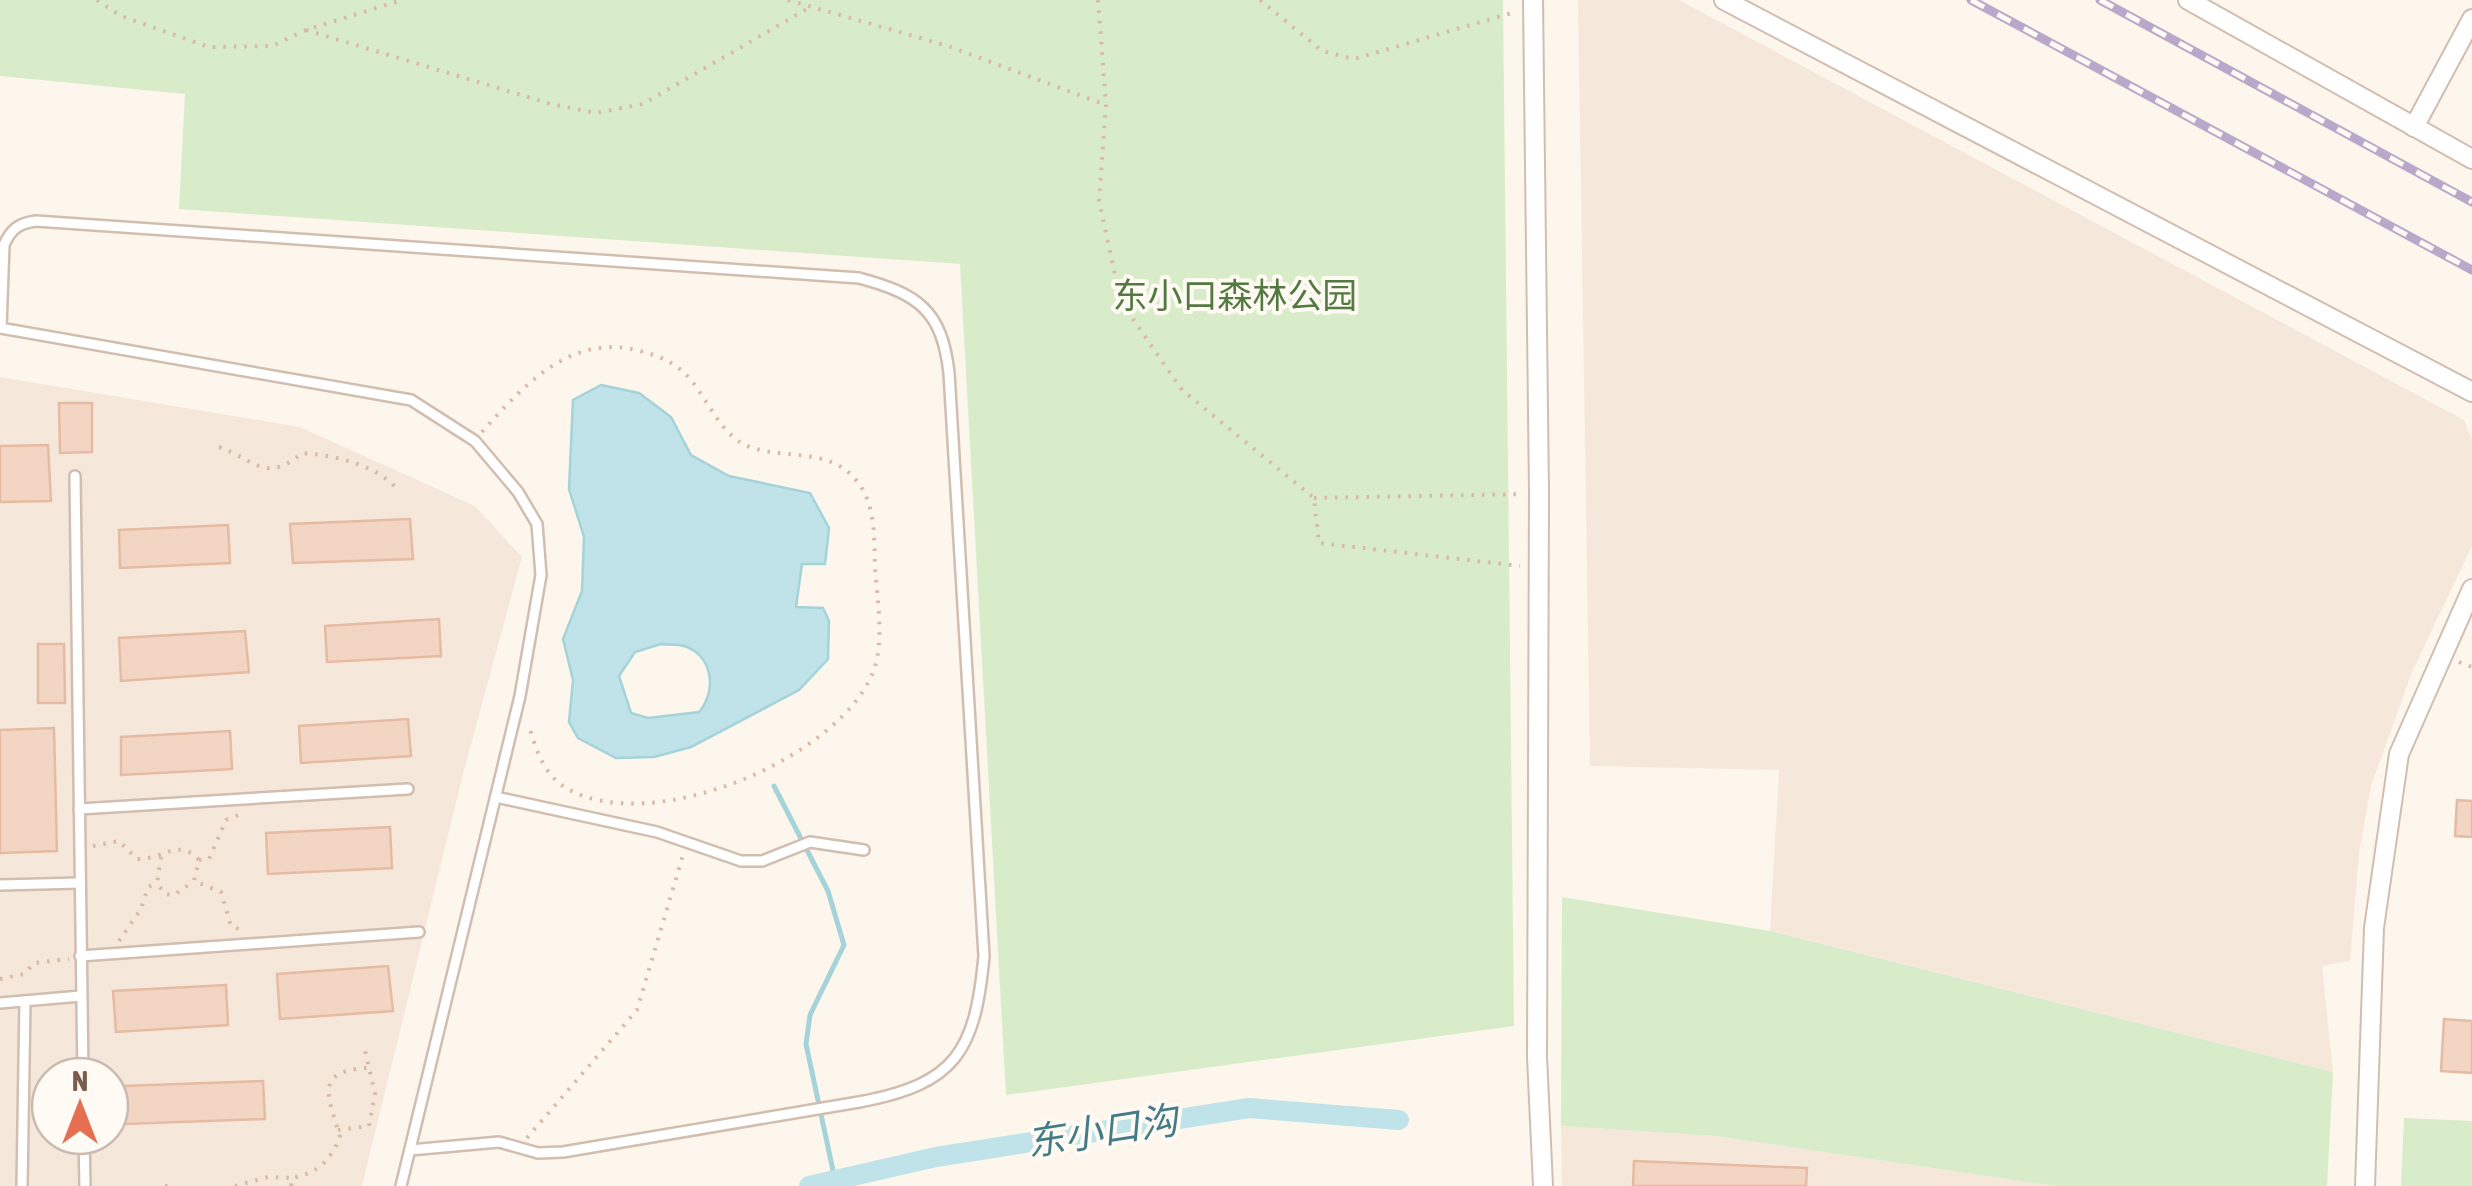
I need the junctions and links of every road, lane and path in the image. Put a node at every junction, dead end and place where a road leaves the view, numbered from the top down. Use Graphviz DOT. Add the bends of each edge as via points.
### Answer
graph roads {
  1 [pos="98,0"];
  2 [pos="402,0"];
  3 [pos="788,0"];
  4 [pos="1098,0"];
  5 [pos="1260,0"];
  6 [pos="1724,0"];
  7 [pos="2188,0"];
  8 [pos="1533,2"];
  9 [pos="812,6"];
  10 [pos="2472,19"];
  11 [pos="306,30"];
  12 [pos="1106,104"];
  13 [pos="2414,127"];
  14 [pos="2472,159"];
  15 [pos="0,328"];
  16 [pos="2472,392"];
  17 [pos="474,441"];
  18 [pos="219,446"];
  19 [pos="75,476"];
  20 [pos="398,490"];
  21 [pos="1540,493"];
  22 [pos="1314,498"];
  23 [pos="1539,568"];
  24 [pos="2472,589"];
  25 [pos="520,696"];
  26 [pos="408,789"];
  27 [pos="496,797"];
  28 [pos="255,798"];
  29 [pos="79,808"];
  30 [pos="686,845"];
  31 [pos="80,846"];
  32 [pos="864,850"];
  33 [pos="160,857"];
  34 [pos="199,860"];
  35 [pos="194,881"];
  36 [pos="80,883"];
  37 [pos="158,883"];
  38 [pos="0,885"];
  39 [pos="419,932"];
  40 [pos="247,948"];
  41 [pos="112,954"];
  42 [pos="80,956"];
  43 [pos="0,978"];
  44 [pos="81,996"];
  45 [pos="26,1001"];
  46 [pos="0,1003"];
  47 [pos="364,1046"];
  48 [pos="82,1056"];
  49 [pos="368,1068"];
  50 [pos="338,1130"];
  51 [pos="521,1146"];
  52 [pos="410,1150"];
  53 [pos="85,1156"];
  54 [pos="293,1178"];
  55 [pos="22,1186"];
  56 [pos="86,1186"];
  57 [pos="235,1186"];
  58 [pos="291,1186"];
  59 [pos="401,1186"];
  60 [pos="1542,1186"];
  61 [pos="2365,1186"];
  1 -- 11 [label="path" via="121,16 209,48 272,46"];
  2 -- 11 [label="path"];
  3 -- 9 [label="path"];
  4 -- 12 [label="path"];
  5 -- 8 [label="path" via="1322,51 1354,59"];
  6 -- 16 [label="street"];
  7 -- 13 [label="street"];
  8 -- 21 [label="street"];
  9 -- 11 [label="path" via="643,104 596,113"];
  9 -- 12 [label="path" via="948,46"];
  10 -- 13 [label="street"];
  12 -- 22 [label="path" via="1099,201 1120,302 1182,390"];
  13 -- 14 [label="street"];
  15 -- 17 [label="lane" via="412,400"];
  15 -- 51 [label="lane" via="4,245 22,223 36,222 859,278 916,300 936,319 949,373 984,956 962,1052 939,1076 906,1093 562,1152"];
  17 -- 25 [label="lane" via="537,524 541,575"];
  17 -- 25 [label="path" via="520,389 550,367 584,349 624,346 681,369 726,430 748,446 835,461 857,480 872,510 874,670 853,710 750,778 681,800 600,804 562,786 537,754"];
  18 -- 20 [label="path" via="270,470 302,453 321,454 369,470"];
  19 -- 29 [label="lane"];
  21 -- 22 [label="path"];
  21 -- 23 [label="street"];
  22 -- 23 [label="path" via="1320,543"];
  23 -- 60 [label="street"];
  24 -- 61 [label="street" via="2399,754 2374,928"];
  25 -- 27 [label="lane"];
  26 -- 28 [label="lane"];
  27 -- 30 [label="lane" via="658,832"];
  27 -- 52 [label="lane"];
  28 -- 29 [label="lane"];
  28 -- 34 [label="path" via="255,811 226,820 217,847"];
  29 -- 31 [label="lane"];
  30 -- 32 [label="lane" via="741,861 762,861 810,842"];
  30 -- 51 [label="path" via="637,1010"];
  31 -- 33 [label="path" via="119,841 137,858"];
  31 -- 36 [label="lane"];
  33 -- 34 [label="path" via="176,847"];
  33 -- 37 [label="path"];
  34 -- 35 [label="path"];
  35 -- 37 [label="path" via="174,895"];
  35 -- 40 [label="path" via="222,892 231,926 244,932"];
  36 -- 38 [label="lane"];
  36 -- 42 [label="lane"];
  37 -- 41 [label="path" via="148,887"];
  39 -- 40 [label="lane"];
  40 -- 41 [label="lane"];
  41 -- 42 [label="lane"];
  42 -- 43 [label="path" via="34,962 24,974"];
  42 -- 44 [label="lane"];
  44 -- 45 [label="lane"];
  44 -- 48 [label="lane"];
  45 -- 46 [label="lane"];
  45 -- 55 [label="lane"];
  47 -- 49 [label="path"];
  49 -- 50 [label="path" via="375,1094 369,1126"];
  49 -- 50 [label="path" via="340,1071 330,1081 327,1103"];
  50 -- 54 [label="path" via="332,1158 312,1174"];
  51 -- 52 [label="lane"];
  52 -- 59 [label="lane"];
  53 -- 56 [label="lane"];
  54 -- 57 [label="path"];
  54 -- 58 [label="path"];
}
